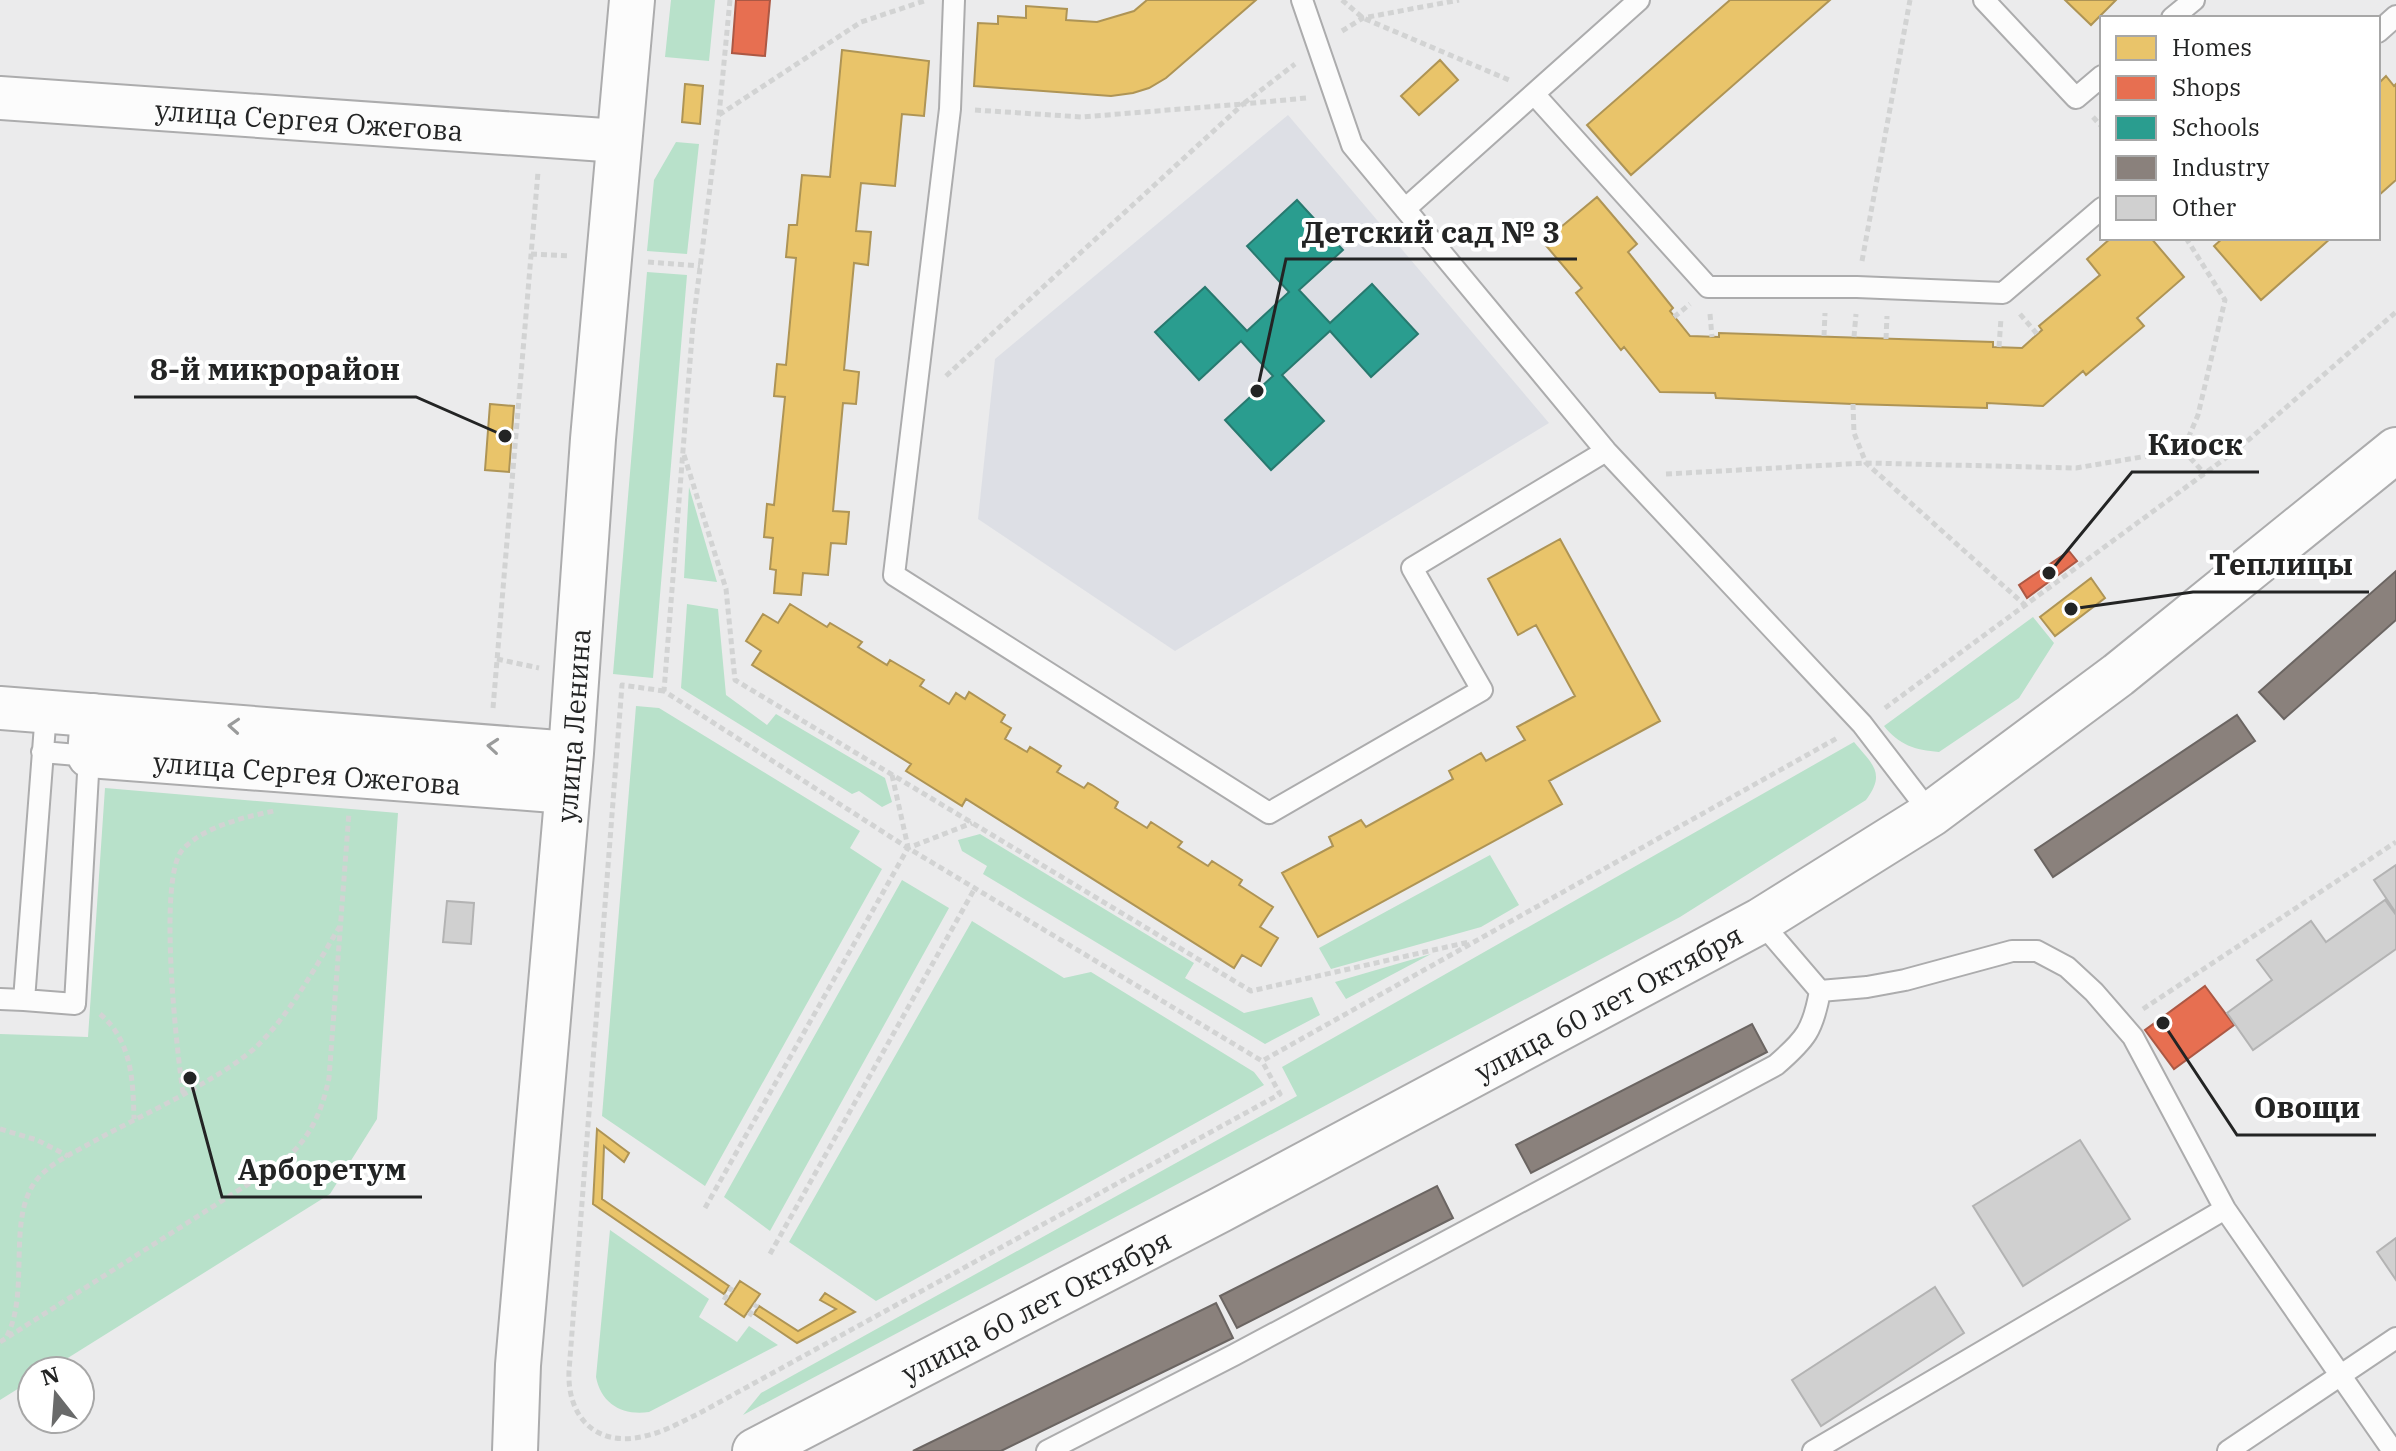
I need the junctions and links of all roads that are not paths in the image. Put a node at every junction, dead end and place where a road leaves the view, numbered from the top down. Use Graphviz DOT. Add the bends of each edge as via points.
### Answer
graph roads {
  1 [pos="632,0"];
  2 [pos="954,0"];
  3 [pos="1302,0"];
  4 [pos="1639,0"];
  5 [pos="1984,0"];
  6 [pos="2194,0"];
  7 [pos="2174,16"];
  8 [pos="2396,16"];
  9 [pos="2380,30"];
  10 [pos="2100,78"];
  11 [pos="1534,94"];
  12 [pos="0,98"];
  13 [pos="619,141"];
  14 [pos="1405,209"];
  15 [pos="2100,210"];
  16 [pos="2396,450"];
  17 [pos="1606,451"];
  18 [pos="0,708"];
  19 [pos="92,715"];
  20 [pos="44,732"];
  21 [pos="89,756"];
  22 [pos="569,772"];
  23 [pos="1931,814"];
  24 [pos="1760,921"];
  25 [pos="1820,991"];
  26 [pos="0,999"];
  27 [pos="24,1000"];
  28 [pos="2225,1209"];
  29 [pos="2396,1338"];
  30 [pos="2341,1374"];
  31 [pos="515,1451"];
  32 [pos="755,1451"];
  33 [pos="1047,1451"];
  34 [pos="1813,1451"];
  35 [pos="2228,1451"];
  36 [pos="2393,1451"];
  1 -- 13 [label="main road, улица Ленина"];
  2 -- 17 [label="lane" via="950,109 894,575 1269,813 1482,690 1412,568"];
  3 -- 14 [label="lane" via="1352,145"];
  4 -- 11 [label="lane"];
  5 -- 10 [label="lane" via="2076,98"];
  6 -- 7 [label="lane"];
  8 -- 9 [label="lane"];
  11 -- 14 [label="lane"];
  11 -- 15 [label="lane" via="1708,287 2003,293"];
  12 -- 13 [label="street, улица Сергея Ожегова"];
  13 -- 22 [label="main road, улица Ленина"];
  14 -- 17 [label="lane"];
  16 -- 23 [label="main road, улица 60 лет Октября" via="2118,675"];
  17 -- 23 [label="lane" via="1862,724"];
  18 -- 20 [label="street, улица Сергея Ожегова"];
  19 -- 20 [label="street, улица Сергея Ожегова"];
  19 -- 21 [label="street"];
  22 -- 19 [label="street, улица Сергея Ожегова, one-way"];
  20 -- 21 [label="lane"];
  20 -- 27 [label="lane"];
  21 -- 22 [label="street, улица Сергея Ожегова" via="344,800"];
  21 -- 27 [label="lane" via="75,1004"];
  22 -- 31 [label="main road, улица Ленина"];
  23 -- 24 [label="main road, улица 60 лет Октября"];
  24 -- 25 [label="lane"];
  24 -- 32 [label="main road, улица 60 лет Октября"];
  25 -- 28 [label="lane" via="1905,980 2012,951 2037,951 2067,967 2133,1037"];
  25 -- 33 [label="lane" via="1802,1042 1776,1065"];
  26 -- 27 [label="lane"];
  28 -- 30 [label="lane"];
  28 -- 34 [label="lane"];
  29 -- 30 [label="lane"];
  30 -- 35 [label="lane"];
  30 -- 36 [label="lane"];
}
